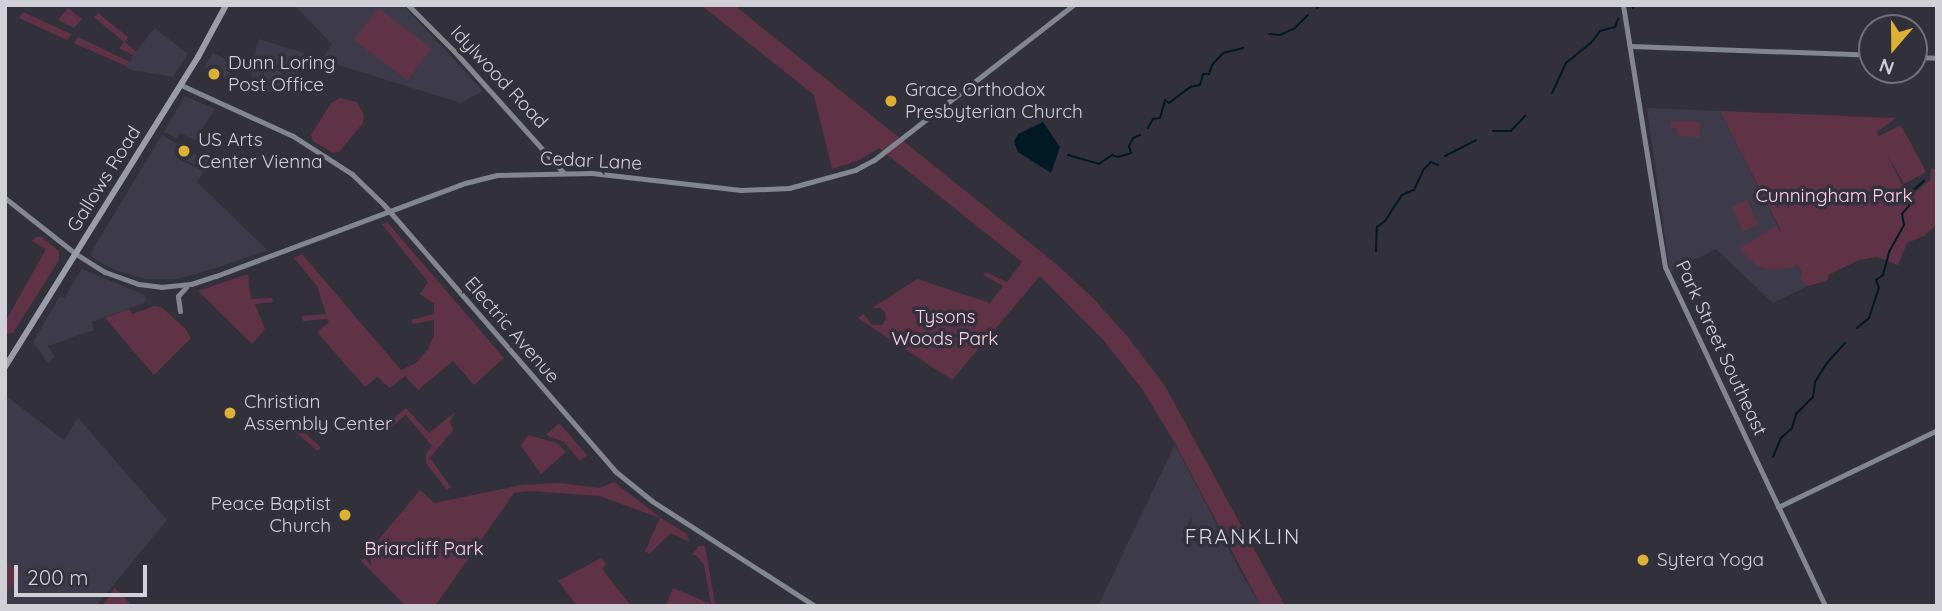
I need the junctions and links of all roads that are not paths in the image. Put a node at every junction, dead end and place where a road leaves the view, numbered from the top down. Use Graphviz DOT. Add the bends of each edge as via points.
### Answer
graph roads {
  1 [pos="226,5"];
  2 [pos="408,5"];
  3 [pos="1073,5"];
  4 [pos="1623,5"];
  5 [pos="1631,46"];
  6 [pos="1858,54"];
  7 [pos="181,85"];
  8 [pos="564,173"];
  9 [pos="5,198"];
  10 [pos="390,213"];
  11 [pos="76,254"];
  12 [pos="190,284"];
  13 [pos="180,311"];
  14 [pos="5,367"];
  15 [pos="1937,430"];
  16 [pos="1777,506"];
  17 [pos="815,606"];
  18 [pos="1825,606"];
  1 -- 7 [label="main road, Gallows Road"];
  2 -- 8 [label="main road, Idylwood Road"];
  3 -- 8 [label="main road, Cedar Lane" via="888,150 855,170 799,187 760,191"];
  4 -- 5 [label="main road, Park Street Southeast"];
  5 -- 6 [label="main road"];
  5 -- 16 [label="main road, Park Street Southeast" via="1665,267"];
  7 -- 10 [label="main road, Electric Avenue" via="317,149 352,174"];
  7 -- 11 [label="main road, Gallows Road"];
  8 -- 10 [label="main road, Cedar Lane" via="478,179"];
  9 -- 11 [label="main road, Cedar Lane"];
  10 -- 12 [label="main road, Cedar Lane"];
  10 -- 17 [label="main road, Electric Avenue" via="615,471 652,501"];
  11 -- 12 [label="main road, Cedar Lane" via="105,272 138,284"];
  11 -- 14 [label="main road, Gallows Road"];
  12 -- 13 [label="main road" via="178,296"];
  15 -- 16 [label="main road"];
  16 -- 18 [label="main road, Park Street Southeast"];
}
